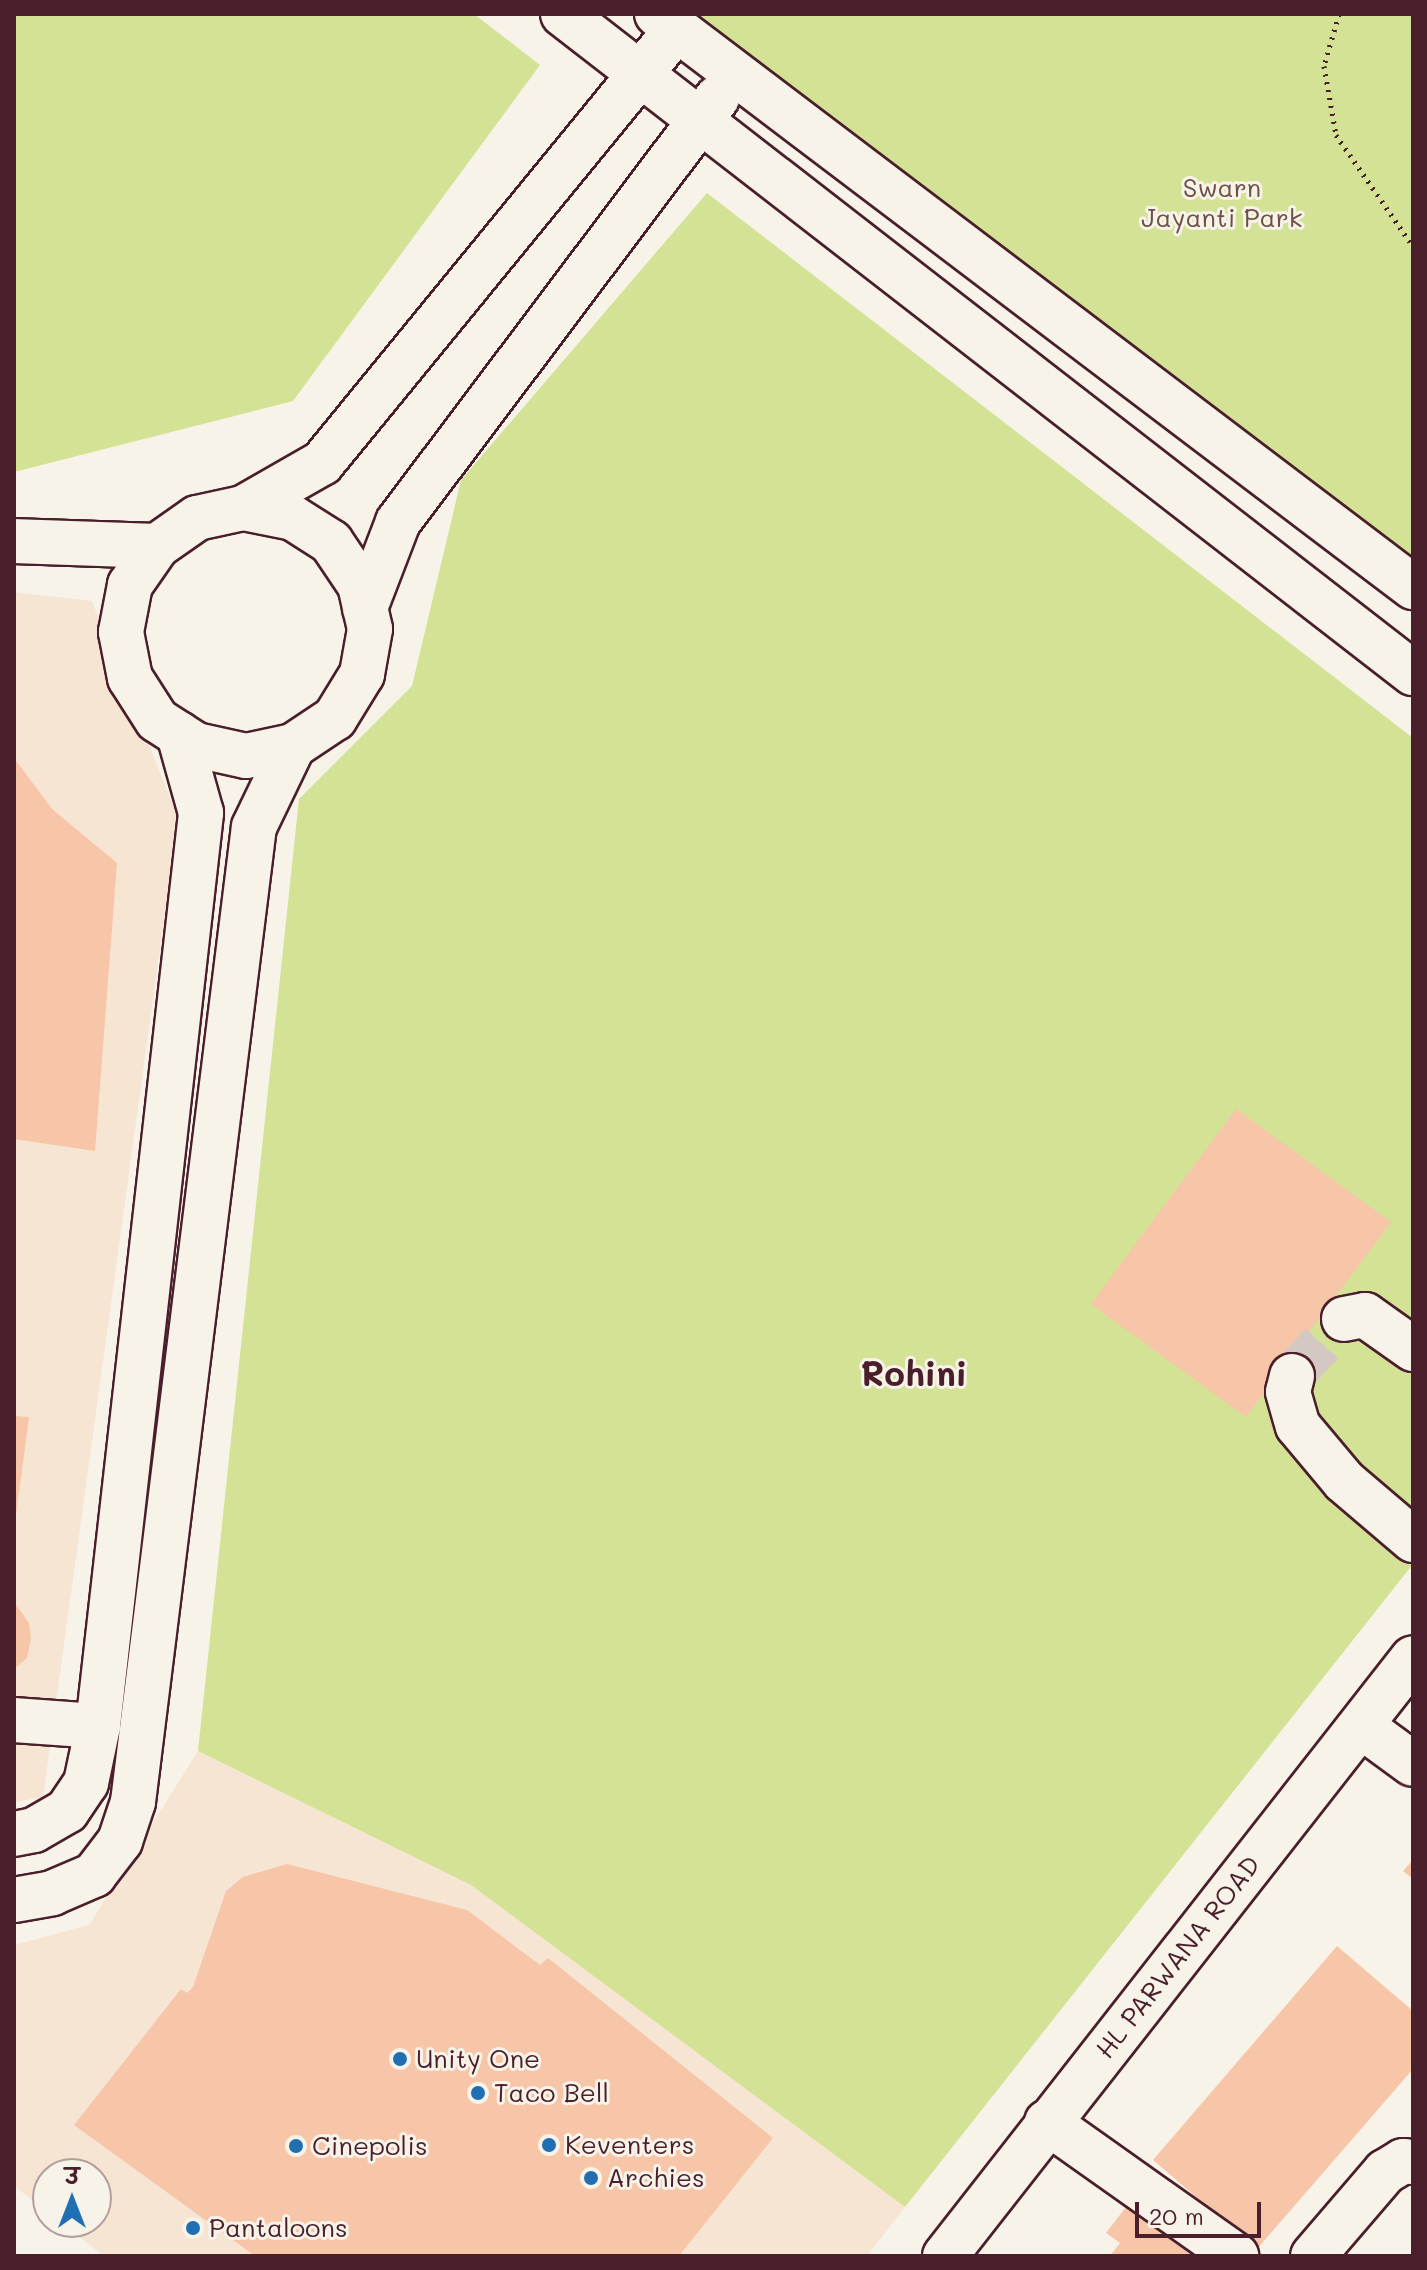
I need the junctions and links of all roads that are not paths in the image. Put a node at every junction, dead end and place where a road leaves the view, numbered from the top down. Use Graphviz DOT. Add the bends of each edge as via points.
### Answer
graph roads {
  1 [pos="563,14"];
  2 [pos="667,21"];
  3 [pos="638,71"];
  4 [pos="735,73"];
  5 [pos="702,120"];
  6 [pos="243,508"];
  7 [pos="14,541"];
  8 [pos="157,546"];
  9 [pos="1413,587"];
  10 [pos="365,608"];
  11 [pos="1413,673"];
  12 [pos="179,734"];
  13 [pos="293,746"];
  14 [pos="1344,1319"];
  15 [pos="1413,1349"];
  16 [pos="1292,1376"];
  17 [pos="1413,1540"];
  18 [pos="1413,1658"];
  19 [pos="14,1720"];
  20 [pos="98,1726"];
  21 [pos="1361,1726"];
  22 [pos="1413,1764"];
  23 [pos="14,1834"];
  24 [pos="14,1900"];
  25 [pos="1047,2122"];
  26 [pos="1413,2162"];
  27 [pos="945,2256"];
  28 [pos="1236,2256"];
  29 [pos="1313,2256"];
  1 -- 3 [label="street"];
  2 -- 3 [label="street"];
  2 -- 4 [label="street"];
  3 -- 5 [label="street"];
  3 -- 6 [label="street" via="322,463"];
  4 -- 5 [label="street"];
  4 -- 9 [label="street"];
  5 -- 10 [label="street" via="398,522"];
  5 -- 11 [label="street"];
  6 -- 8 [label="street" via="197,518"];
  6 -- 10 [label="street" via="293,518 331,542 360,585"];
  7 -- 8 [label="street"];
  8 -- 12 [label="street" via="130,585 121,632 130,678 157,720"];
  10 -- 13 [label="street" via="370,629 362,674 335,718"];
  12 -- 13 [label="street" via="196,745 246,756"];
  12 -- 20 [label="street" via="201,813"];
  13 -- 24 [label="street" via="254,827 133,1802 120,1841 94,1875 52,1893"];
  14 -- 15 [label="street" via="1365,1315"];
  16 -- 17 [label="street" via="1288,1392 1298,1426 1325,1461"];
  18 -- 21 [label="street, HL PARWANA ROAD"];
  19 -- 20 [label="street"];
  20 -- 23 [label="street" via="86,1783 67,1811 34,1830"];
  21 -- 22 [label="street"];
  21 -- 25 [label="street, HL PARWANA ROAD"];
  25 -- 27 [label="street, HL PARWANA ROAD"];
  25 -- 28 [label="street"];
  26 -- 29 [label="street" via="1403,2161 1385,2172"];
}
